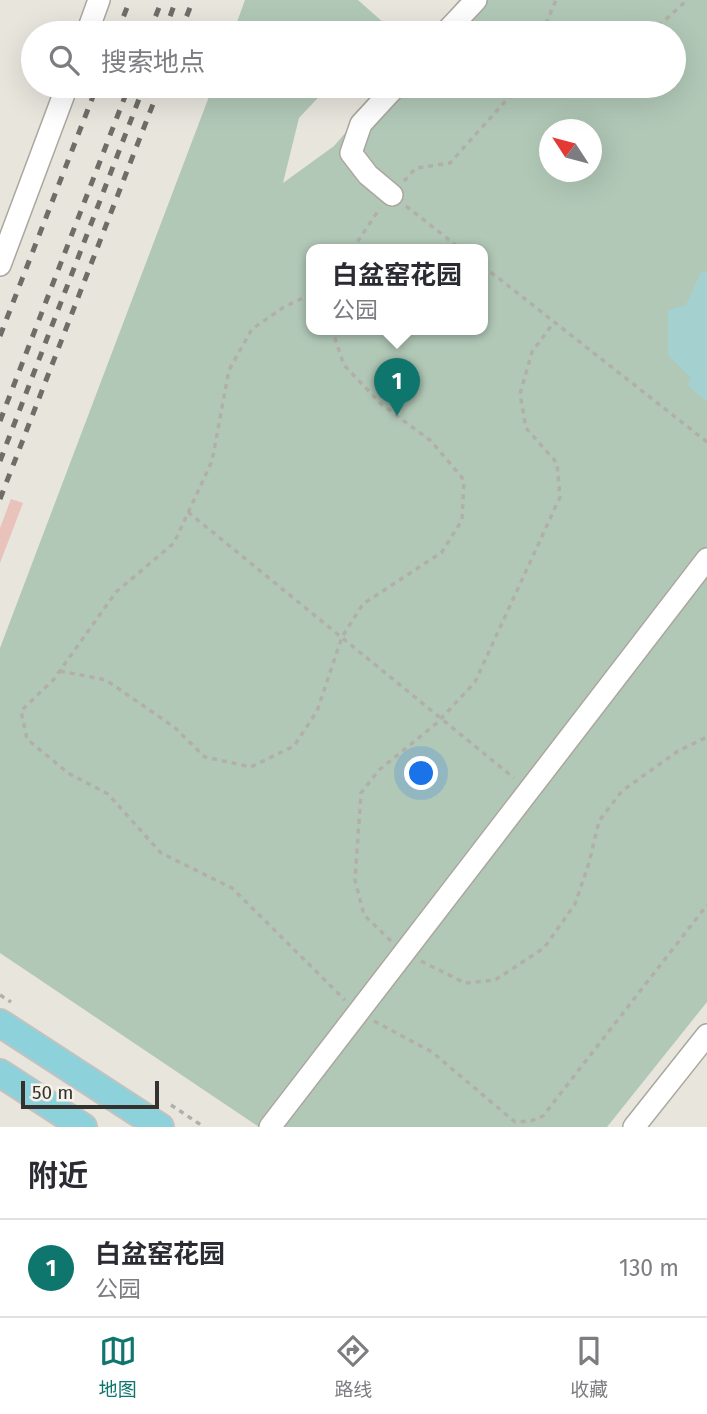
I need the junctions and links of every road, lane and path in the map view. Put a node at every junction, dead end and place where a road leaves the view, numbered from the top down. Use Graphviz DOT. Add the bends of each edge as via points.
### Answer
graph roads {
  1 [pos="99,0"];
  2 [pos="476,0"];
  3 [pos="556,0"];
  4 [pos="687,0"];
  5 [pos="91,21"];
  6 [pos="456,21"];
  7 [pos="547,21"];
  8 [pos="664,21"];
  9 [pos="63,98"];
  10 [pos="385,98"];
  11 [pos="508,98"];
  12 [pos="392,195"];
  13 [pos="356,244"];
  14 [pos="454,244"];
  15 [pos="0,265"];
  16 [pos="488,270"];
  17 [pos="306,297"];
  18 [pos="554,322"];
  19 [pos="334,335"];
  20 [pos="707,442"];
  21 [pos="188,512"];
  22 [pos="707,559"];
  23 [pos="342,637"];
  24 [pos="60,671"];
  25 [pos="442,719"];
  26 [pos="707,737"];
  27 [pos="529,790"];
  28 [pos="707,905"];
  29 [pos="405,952"];
  30 [pos="359,1012"];
  31 [pos="0,1023"];
  32 [pos="707,1035"];
  33 [pos="0,1073"];
  34 [pos="72,1124"];
  35 [pos="160,1127"];
  36 [pos="270,1127"];
  37 [pos="634,1127"];
  1 -- 5 [label="street"];
  2 -- 6 [label="street"];
  3 -- 7 [label="path"];
  4 -- 8 [label="path"];
  9 -- 15 [label="street"];
  10 -- 12 [label="street" via="361,124 351,153"];
  11 -- 12 [label="path" via="450,163 416,168"];
  12 -- 13 [label="path"];
  12 -- 14 [label="path"];
  16 -- 18 [label="path"];
  17 -- 21 [label="path" via="251,329 229,370 212,461"];
  18 -- 20 [label="path"];
  18 -- 25 [label="path" via="532,352 520,394 526,428 557,463 560,497 475,682"];
  19 -- 23 [label="path" via="344,365 381,404 431,441 464,480 462,520 442,552 363,604"];
  21 -- 23 [label="path"];
  21 -- 24 [label="path" via="174,543 116,592"];
  22 -- 27 [label="street"];
  23 -- 24 [label="path" via="317,711 294,746 250,767 205,757 174,727 106,680"];
  23 -- 25 [label="path"];
  24 -- 30 [label="path" via="21,712 27,739 68,773 108,794 161,853 233,888"];
  25 -- 27 [label="path"];
  25 -- 29 [label="path" via="379,770 361,793 355,880 364,915"];
  26 -- 29 [label="path" via="678,751 622,791 599,821 575,904 544,948 495,981 465,983"];
  27 -- 29 [label="street"];
  28 -- 30 [label="path" via="543,1116 531,1121 514,1122 432,1052"];
  29 -- 30 [label="street"];
  30 -- 36 [label="street"];
  31 -- 35 [label="main road"];
  32 -- 37 [label="street"];
  33 -- 34 [label="main road"];
}
